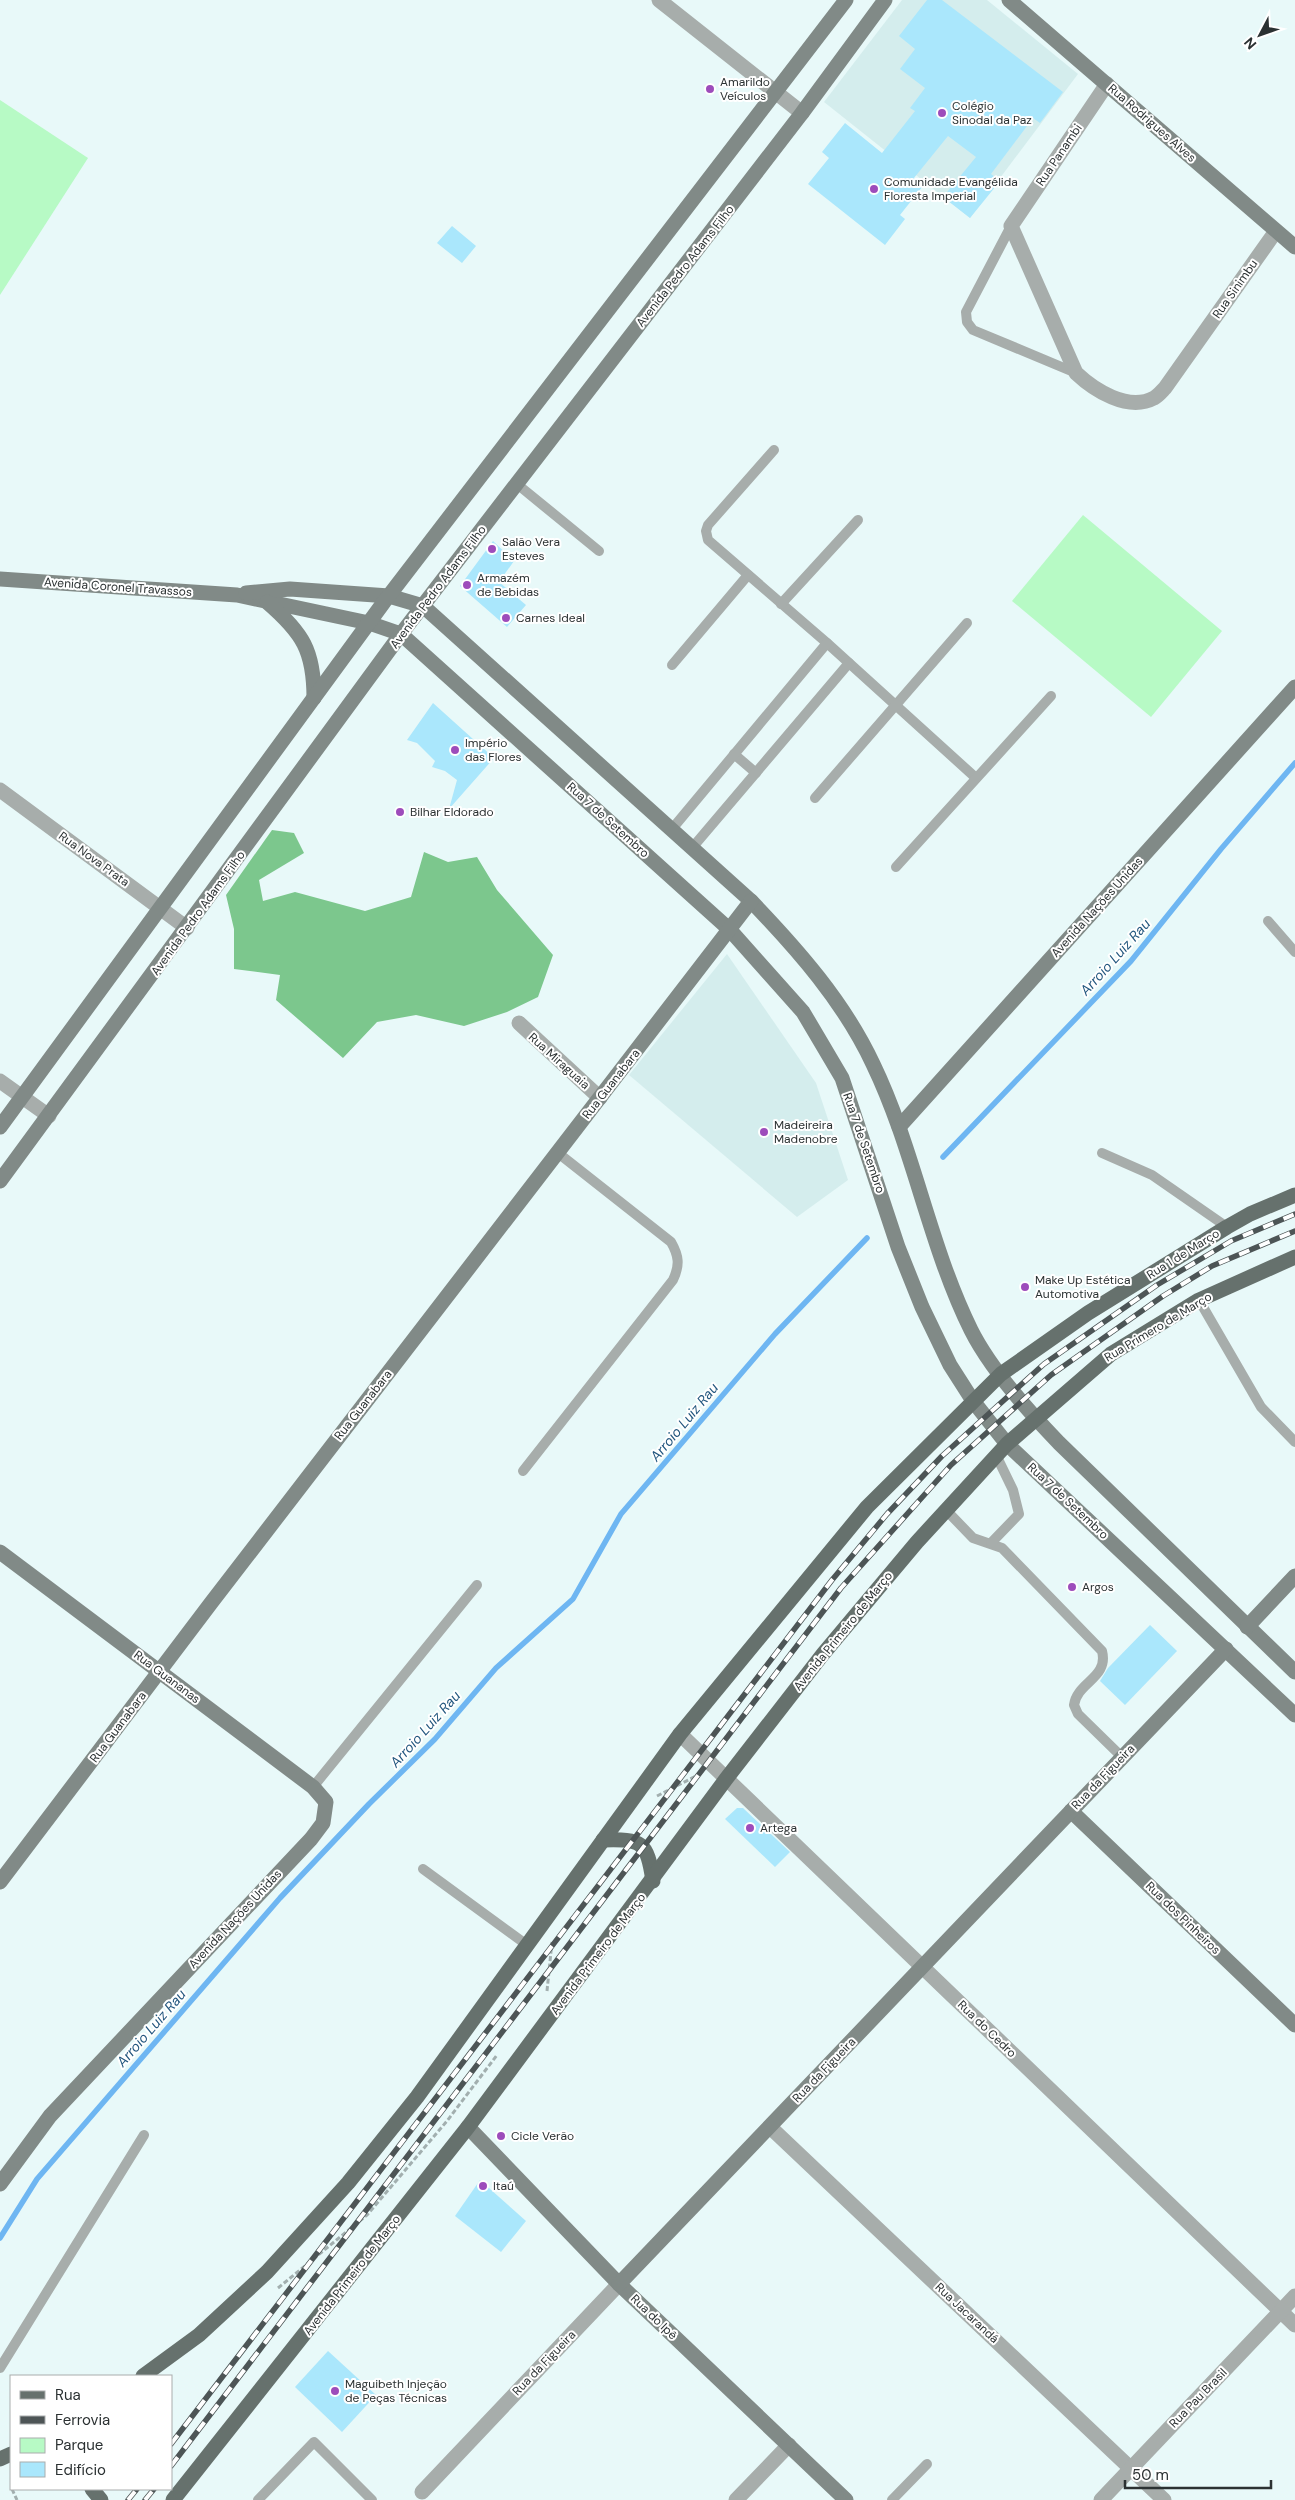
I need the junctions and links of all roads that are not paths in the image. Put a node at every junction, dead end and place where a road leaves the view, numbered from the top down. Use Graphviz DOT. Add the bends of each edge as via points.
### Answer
graph roads {
  1 [pos="658,0"];
  2 [pos="846,0"];
  3 [pos="885,0"];
  4 [pos="1009,0"];
  5 [pos="1107,84"];
  6 [pos="776,93"];
  7 [pos="802,113"];
  8 [pos="1011,226"];
  9 [pos="1276,231"];
  10 [pos="1295,247"];
  11 [pos="1076,373"];
  12 [pos="774,450"];
  13 [pos="517,484"];
  14 [pos="858,520"];
  15 [pos="599,551"];
  16 [pos="748,575"];
  17 [pos="1,580"];
  18 [pos="237,595"];
  19 [pos="389,596"];
  20 [pos="266,601"];
  21 [pos="781,604"];
  22 [pos="423,606"];
  23 [pos="369,623"];
  24 [pos="967,623"];
  25 [pos="402,634"];
  26 [pos="827,644"];
  27 [pos="849,663"];
  28 [pos="672,665"];
  29 [pos="1295,687"];
  30 [pos="1051,696"];
  31 [pos="314,698"];
  32 [pos="895,704"];
  33 [pos="734,754"];
  34 [pos="756,773"];
  35 [pos="976,778"];
  36 [pos="0,790"];
  37 [pos="815,798"];
  38 [pos="672,830"];
  39 [pos="692,848"];
  40 [pos="896,867"];
  41 [pos="751,901"];
  42 [pos="160,908"];
  43 [pos="1268,921"];
  44 [pos="187,928"];
  45 [pos="730,930"];
  46 [pos="1295,952"];
  47 [pos="518,1023"];
  48 [pos="0,1081"];
  49 [pos="22,1097"];
  50 [pos="600,1098"];
  51 [pos="49,1116"];
  52 [pos="0,1127"];
  53 [pos="899,1127"];
  54 [pos="558,1153"];
  55 [pos="1102,1153"];
  56 [pos="0,1181"];
  57 [pos="1295,1195"];
  58 [pos="1227,1227"];
  59 [pos="1295,1258"];
  60 [pos="1199,1300"];
  61 [pos="1001,1374"];
  62 [pos="973,1402"];
  63 [pos="1035,1418"];
  64 [pos="1295,1442"];
  65 [pos="1001,1450"];
  66 [pos="523,1471"];
  67 [pos="946,1510"];
  68 [pos="991,1543"];
  69 [pos="0,1552"];
  70 [pos="1295,1576"];
  71 [pos="477,1586"];
  72 [pos="1247,1627"];
  73 [pos="1226,1649"];
  74 [pos="160,1671"];
  75 [pos="1295,1672"];
  76 [pos="1295,1715"];
  77 [pos="680,1734"];
  78 [pos="1122,1757"];
  79 [pos="726,1779"];
  80 [pos="313,1788"];
  81 [pos="326,1808"];
  82 [pos="1071,1811"];
  83 [pos="603,1840"];
  84 [pos="424,1869"];
  85 [pos="653,1881"];
  86 [pos="0,1882"];
  87 [pos="527,1946"];
  88 [pos="922,1967"];
  89 [pos="1295,2025"];
  90 [pos="770,2126"];
  91 [pos="468,2127"];
  92 [pos="144,2135"];
  93 [pos="0,2184"];
  94 [pos="619,2284"];
  95 [pos="1295,2296"];
  96 [pos="1281,2311"];
  97 [pos="1295,2324"];
  98 [pos="0,2368"];
  99 [pos="144,2375"];
  100 [pos="788,2445"];
  101 [pos="927,2464"];
  102 [pos="1131,2469"];
  103 [pos="93,2490"];
  104 [pos="422,2492"];
  105 [pos="101,2500"];
  106 [pos="173,2500"];
  107 [pos="258,2500"];
  108 [pos="372,2500"];
  109 [pos="736,2500"];
  110 [pos="846,2500"];
  111 [pos="892,2500"];
  112 [pos="1101,2500"];
  113 [pos="1164,2500"];
  1 -- 6 [label="street"];
  2 -- 6 [label="main road"];
  3 -- 7 [label="main road, Avenida Pedro Adams Filho"];
  4 -- 5 [label="main road, Rua Rodrigues Alves"];
  5 -- 8 [label="street, Rua Panambi"];
  5 -- 9 [label="main road, Rua Rodrigues Alves"];
  6 -- 7 [label="street"];
  6 -- 19 [label="main road"];
  7 -- 13 [label="main road, Avenida Pedro Adams Filho"];
  8 -- 11 [label="street"];
  8 -- 11 [label="lane" via="966,312 967,322 973,330"];
  9 -- 10 [label="main road, Rua Rodrigues Alves"];
  9 -- 11 [label="street, Rua Sinimbu" via="1155,398 1139,403 1110,396 1090,386"];
  12 -- 16 [label="lane" via="706,531 708,540"];
  13 -- 15 [label="lane"];
  13 -- 22 [label="main road, Avenida Pedro Adams Filho"];
  14 -- 21 [label="lane"];
  16 -- 21 [label="lane"];
  16 -- 28 [label="lane"];
  17 -- 18 [label="main road, Avenida Coronel Travassos"];
  18 -- 19 [label="main road, Avenida Coronel Travassos" via="290,589"];
  18 -- 20 [label="main road, Avenida Coronel Travassos"];
  19 -- 22 [label="main road"];
  19 -- 23 [label="main road"];
  20 -- 23 [label="main road, Avenida Coronel Travassos"];
  20 -- 31 [label="main road" via="286,618 308,649 314,670"];
  21 -- 26 [label="lane"];
  22 -- 25 [label="main road, Avenida Pedro Adams Filho"];
  22 -- 38 [label="main road"];
  23 -- 25 [label="main road, Rua 7 de Setembro"];
  23 -- 31 [label="main road"];
  24 -- 32 [label="lane"];
  25 -- 44 [label="main road, Avenida Pedro Adams Filho"];
  25 -- 45 [label="main road, Rua 7 de Setembro"];
  26 -- 27 [label="lane"];
  26 -- 33 [label="lane"];
  27 -- 32 [label="lane"];
  27 -- 34 [label="lane"];
  29 -- 53 [label="main road, Avenida Nações Unidas"];
  30 -- 35 [label="lane"];
  31 -- 42 [label="main road"];
  32 -- 35 [label="lane"];
  32 -- 37 [label="lane"];
  33 -- 34 [label="lane"];
  33 -- 38 [label="lane"];
  34 -- 39 [label="lane"];
  35 -- 40 [label="lane"];
  36 -- 42 [label="street, Rua Nova Prata"];
  38 -- 39 [label="main road"];
  39 -- 41 [label="main road"];
  41 -- 45 [label="main road, Rua Guanabara"];
  41 -- 53 [label="main road" via="787,938 831,992 873,1063"];
  42 -- 44 [label="street, Rua Nova Prata"];
  42 -- 49 [label="main road"];
  43 -- 46 [label="lane"];
  44 -- 51 [label="main road, Avenida Pedro Adams Filho"];
  45 -- 50 [label="main road, Rua Guanabara"];
  45 -- 62 [label="main road, Rua 7 de Setembro" via="803,1012 842,1078 898,1247 922,1307 950,1365"];
  47 -- 50 [label="street, Rua Miraguaia"];
  48 -- 49 [label="street"];
  49 -- 51 [label="street"];
  49 -- 52 [label="main road"];
  50 -- 54 [label="main road, Rua Guanabara"];
  51 -- 56 [label="main road, Avenida Pedro Adams Filho"];
  53 -- 61 [label="main road" via="928,1220 968,1322 984,1352"];
  54 -- 66 [label="lane" via="671,1242 679,1259 678,1270"];
  54 -- 74 [label="main road, Rua Guanabara"];
  55 -- 58 [label="lane" via="1152,1175"];
  57 -- 58 [label="main road, Rua 1 de Março"];
  58 -- 61 [label="main road, Rua 1 de Março" via="1088,1313"];
  59 -- 60 [label="main road, Rua Primero de Março"];
  60 -- 63 [label="main road, Rua Primero de Março" via="1111,1354"];
  60 -- 64 [label="lane" via="1261,1407"];
  61 -- 62 [label="main road"];
  61 -- 63 [label="main road"];
  62 -- 65 [label="main road, Rua 7 de Setembro"];
  62 -- 77 [label="main road" via="867,1507"];
  63 -- 65 [label="main road, Avenida Primeiro de Março"];
  63 -- 72 [label="main road"];
  65 -- 67 [label="main road, Avenida Primeiro de Março"];
  65 -- 68 [label="lane" via="1019,1514"];
  65 -- 73 [label="main road, Rua 7 de Setembro"];
  67 -- 68 [label="lane" via="974,1538"];
  67 -- 79 [label="main road, Avenida Primeiro de Março" via="823,1654"];
  68 -- 78 [label="lane" via="1002,1548 1102,1651 1104,1663 1100,1672 1076,1696 1074,1705 1078,1714"];
  69 -- 74 [label="main road, Rua Guananas"];
  70 -- 72 [label="main road"];
  71 -- 80 [label="lane"];
  72 -- 75 [label="main road"];
  73 -- 76 [label="main road, Rua 7 de Setembro"];
  73 -- 78 [label="main road, Rua da Figueira"];
  74 -- 80 [label="main road, Rua Guananas"];
  74 -- 86 [label="main road, Rua Guanabara"];
  77 -- 79 [label="street, Rua do Cedro"];
  77 -- 83 [label="main road"];
  78 -- 82 [label="main road, Rua da Figueira"];
  79 -- 85 [label="main road, Avenida Primeiro de Março"];
  79 -- 88 [label="street, Rua do Cedro"];
  80 -- 81 [label="main road, Rua Guananas" via="326,1802"];
  81 -- 93 [label="main road, Avenida Nações Unidas" via="322,1823 311,1839 50,2116"];
  82 -- 88 [label="main road, Rua da Figueira"];
  82 -- 89 [label="main road, Rua dos Pinheiros"];
  83 -- 85 [label="main road" via="628,1839 638,1844 650,1858"];
  83 -- 87 [label="main road"];
  84 -- 87 [label="lane"];
  85 -- 91 [label="main road, Avenida Primeiro de Março"];
  87 -- 99 [label="main road" via="417,2097 348,2183 267,2272 199,2335"];
  88 -- 90 [label="main road, Rua da Figueira"];
  88 -- 96 [label="street, Rua do Cedro"];
  90 -- 94 [label="main road, Rua da Figueira"];
  90 -- 102 [label="street, Rua Jacarandá"];
  91 -- 94 [label="main road, Rua do Ipê"];
  91 -- 106 [label="main road, Avenida Primeiro de Março"];
  92 -- 98 [label="lane"];
  94 -- 100 [label="main road, Rua do Ipê"];
  94 -- 104 [label="street, Rua da Figueira"];
  95 -- 96 [label="street, Rua Pau Brasil"];
  96 -- 97 [label="street, Rua do Cedro"];
  96 -- 102 [label="street, Rua Pau Brasil"];
  100 -- 109 [label="street"];
  100 -- 110 [label="main road, Rua do Ipê"];
  101 -- 111 [label="lane"];
  102 -- 112 [label="street, Rua Pau Brasil"];
  102 -- 113 [label="street, Rua Jacarandá"];
  103 -- 105 [label="main road"];
  107 -- 108 [label="lane" via="314,2442"];
}
